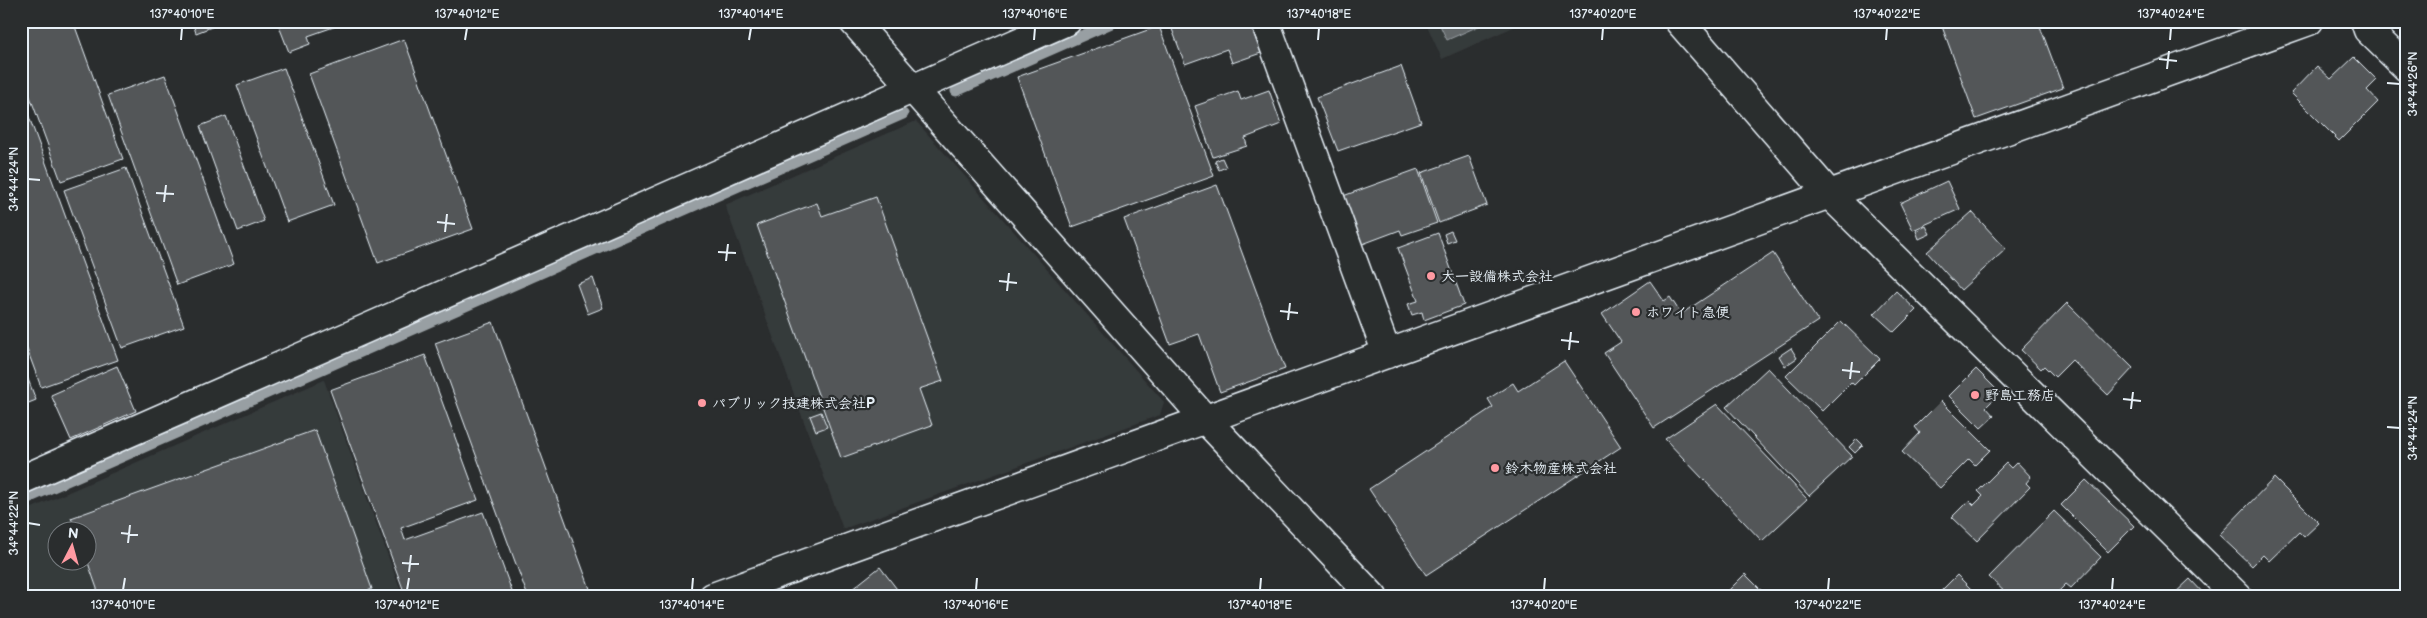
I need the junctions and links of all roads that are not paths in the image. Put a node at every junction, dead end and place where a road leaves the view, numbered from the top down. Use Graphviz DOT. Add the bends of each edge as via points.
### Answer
graph roads {
  1 [pos="853,21"];
  2 [pos="1067,21"];
  3 [pos="1265,21"];
  4 [pos="1679,21"];
  5 [pos="2309,21"];
  6 [pos="2365,21"];
  7 [pos="2406,67"];
  8 [pos="913,89"];
  9 [pos="1829,194"];
  10 [pos="1387,354"];
  11 [pos="1205,419"];
  12 [pos="21,480"];
  13 [pos="713,597"];
  14 [pos="1372,597"];
  15 [pos="2238,597"];
  1 -- 8 [label="street"];
  2 -- 8 [label="street"];
  3 -- 10 [label="street"];
  4 -- 9 [label="street"];
  5 -- 9 [label="street"];
  6 -- 7 [label="street" via="2368,30"];
  8 -- 11 [label="street"];
  8 -- 12 [label="street"];
  9 -- 10 [label="street"];
  9 -- 15 [label="street"];
  10 -- 11 [label="street"];
  11 -- 13 [label="street"];
  11 -- 14 [label="street"];
}
